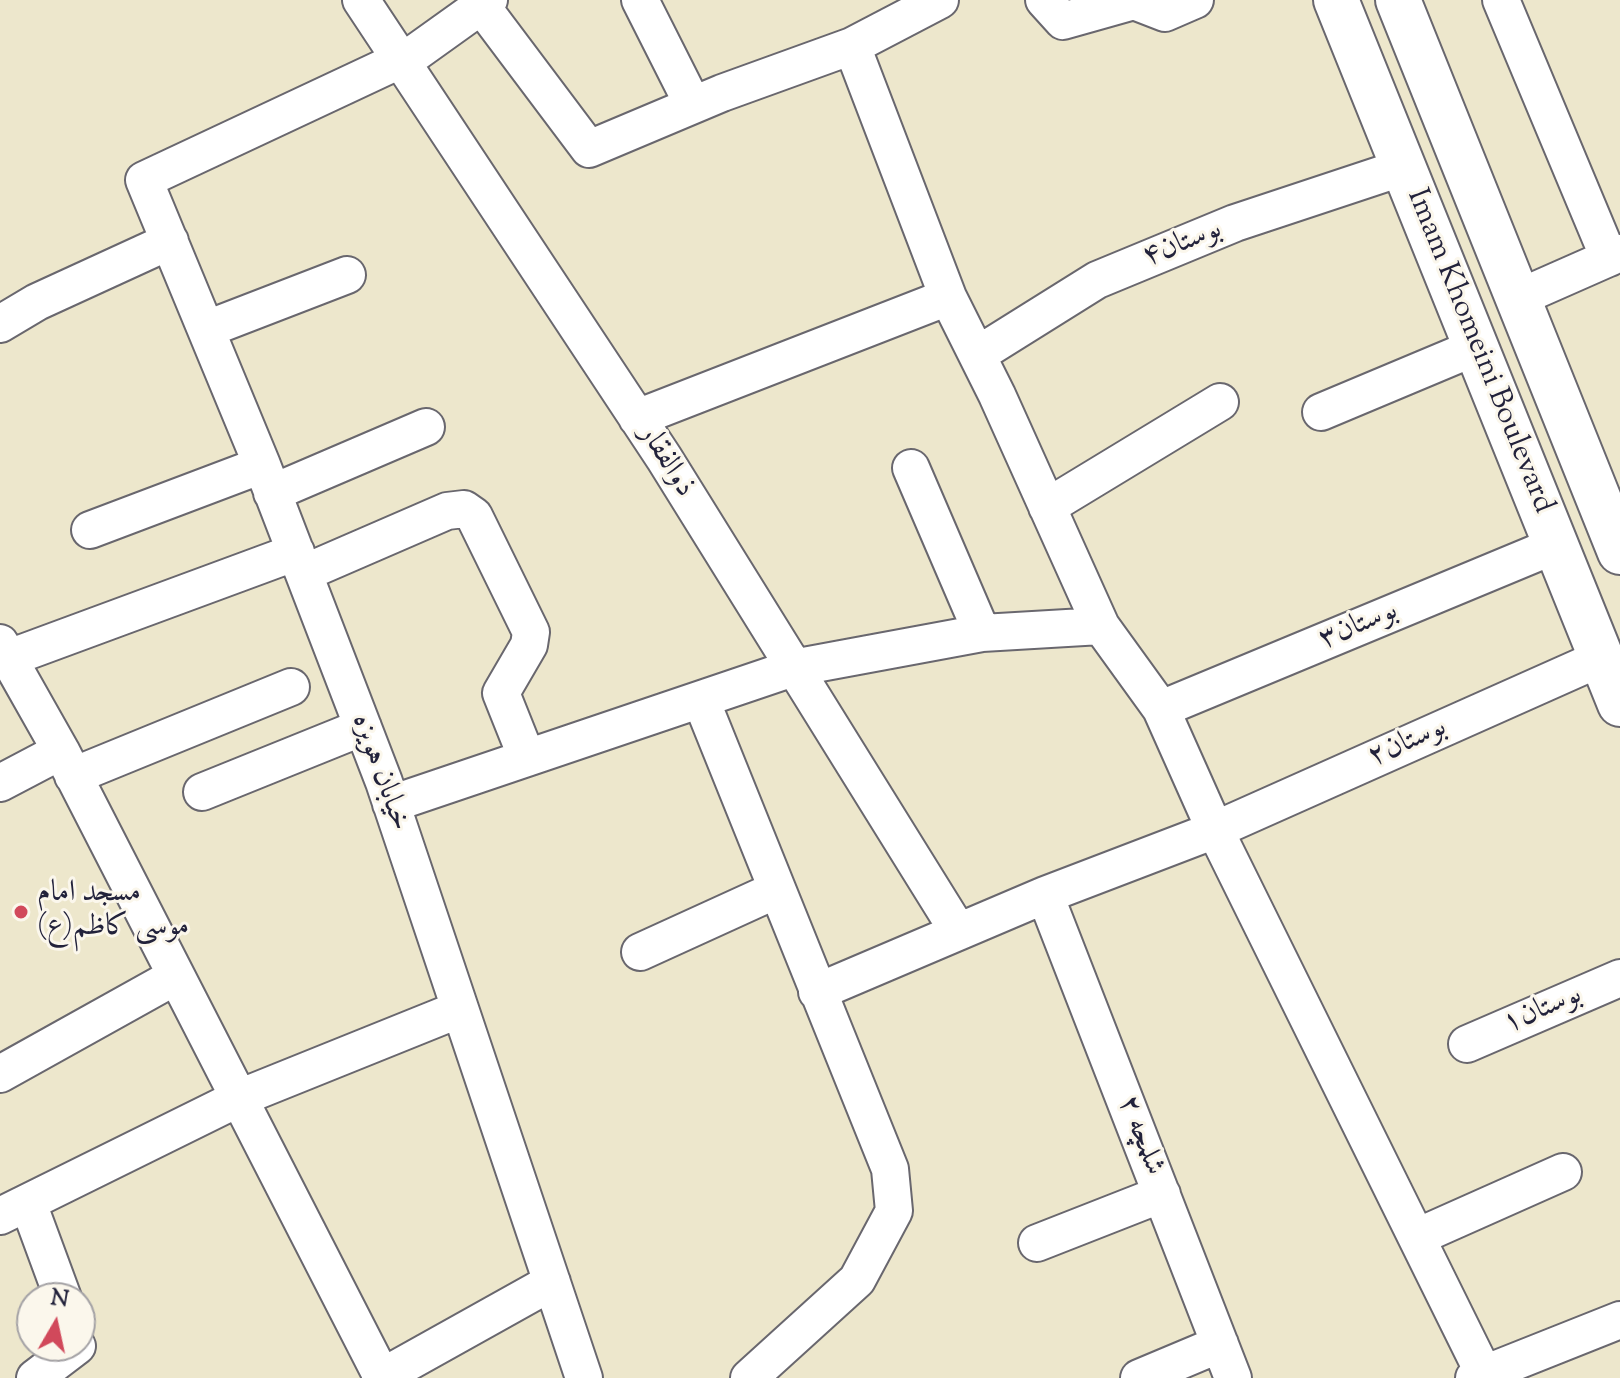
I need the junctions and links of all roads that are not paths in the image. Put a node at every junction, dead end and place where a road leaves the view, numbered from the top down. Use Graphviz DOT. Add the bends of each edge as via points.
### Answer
graph roads {
  1 [pos="361,0"];
  2 [pos="640,0"];
  3 [pos="940,0"];
  4 [pos="1044,0"];
  5 [pos="1195,0"];
  6 [pos="1336,0"];
  7 [pos="1501,0"];
  8 [pos="1401,1"];
  9 [pos="486,4"];
  10 [pos="852,46"];
  11 [pos="399,60"];
  12 [pos="693,105"];
  13 [pos="1404,167"];
  14 [pos="170,241"];
  15 [pos="1614,256"];
  16 [pos="347,275"];
  17 [pos="948,297"];
  18 [pos="1518,298"];
  19 [pos="0,324"];
  20 [pos="207,329"];
  21 [pos="1476,347"];
  22 [pos="977,355"];
  23 [pos="1220,402"];
  24 [pos="1321,412"];
  25 [pos="637,418"];
  26 [pos="426,427"];
  27 [pos="911,468"];
  28 [pos="267,479"];
  29 [pos="1047,507"];
  30 [pos="90,530"];
  31 [pos="1556,545"];
  32 [pos="1620,552"];
  33 [pos="300,562"];
  34 [pos="1101,626"];
  35 [pos="982,633"];
  36 [pos="4,651"];
  37 [pos="1601,658"];
  38 [pos="793,668"];
  39 [pos="291,687"];
  40 [pos="701,700"];
  41 [pos="1620,704"];
  42 [pos="1161,709"];
  43 [pos="363,727"];
  44 [pos="527,758"];
  45 [pos="67,763"];
  46 [pos="0,783"];
  47 [pos="202,792"];
  48 [pos="391,804"];
  49 [pos="1215,830"];
  50 [pos="776,890"];
  51 [pos="1045,895"];
  52 [pos="958,931"];
  53 [pos="640,952"];
  54 [pos="176,976"];
  55 [pos="1620,978"];
  56 [pos="817,992"];
  57 [pos="460,1009"];
  58 [pos="1467,1044"];
  59 [pos="0,1074"];
  60 [pos="239,1098"];
  61 [pos="1563,1172"];
  62 [pos="1162,1194"];
  63 [pos="14,1210"];
  64 [pos="1417,1237"];
  65 [pos="1037,1243"];
  66 [pos="54,1282"];
  67 [pos="552,1282"];
  68 [pos="1620,1320"];
  69 [pos="1220,1344"];
  70 [pos="56,1362"];
  71 [pos="1481,1376"];
  72 [pos="381,1377"];
  73 [pos="35,1378"];
  74 [pos="584,1378"];
  75 [pos="749,1378"];
  76 [pos="1139,1378"];
  77 [pos="1233,1378"];
  1 -- 11 [label="street, ذوالفقار"];
  2 -- 12 [label="street"];
  3 -- 10 [label="street"];
  4 -- 5 [label="street" via="1063,21 1134,1 1165,13"];
  6 -- 13 [label="main road, Imam Khomeini Boulevard"];
  7 -- 15 [label="street"];
  8 -- 18 [label="main road, Imam Khomeini Boulevard"];
  9 -- 11 [label="street"];
  9 -- 12 [label="street" via="589,149"];
  10 -- 12 [label="street"];
  10 -- 17 [label="street"];
  11 -- 14 [label="street, خیابان هویزه" via="144,180"];
  11 -- 25 [label="street, ذوالفقار"];
  13 -- 21 [label="main road, Imam Khomeini Boulevard"];
  13 -- 22 [label="street, بوستان۴" via="1235,223 1097,280"];
  14 -- 19 [label="street"];
  14 -- 20 [label="street, خیابان هویزه"];
  15 -- 18 [label="street"];
  16 -- 20 [label="street"];
  17 -- 22 [label="street"];
  17 -- 25 [label="street"];
  18 -- 32 [label="main road, Imam Khomeini Boulevard"];
  20 -- 28 [label="street, خیابان هویزه"];
  21 -- 24 [label="street"];
  21 -- 31 [label="main road, Imam Khomeini Boulevard"];
  22 -- 29 [label="street"];
  23 -- 29 [label="street"];
  25 -- 38 [label="street, ذوالفقار"];
  26 -- 28 [label="street"];
  27 -- 35 [label="street"];
  28 -- 30 [label="street"];
  28 -- 33 [label="street, خیابان هویزه"];
  29 -- 34 [label="street"];
  31 -- 37 [label="main road, Imam Khomeini Boulevard"];
  31 -- 42 [label="street, بوستان۳"];
  33 -- 36 [label="street"];
  33 -- 43 [label="street, خیابان هویزه"];
  33 -- 44 [label="street" via="447,511 464,509 474,516 531,632 501,693"];
  34 -- 35 [label="street"];
  34 -- 42 [label="street"];
  35 -- 38 [label="street"];
  36 -- 45 [label="street"];
  37 -- 41 [label="main road, Imam Khomeini Boulevard"];
  37 -- 49 [label="street, بوستان۲"];
  38 -- 40 [label="street"];
  38 -- 52 [label="street, ذوالفقار"];
  39 -- 45 [label="street"];
  40 -- 44 [label="street"];
  40 -- 50 [label="street"];
  42 -- 49 [label="street"];
  43 -- 47 [label="street"];
  43 -- 48 [label="street, خیابان هویزه"];
  44 -- 48 [label="street"];
  45 -- 46 [label="street"];
  45 -- 54 [label="street"];
  48 -- 57 [label="street, خیابان هویزه"];
  49 -- 51 [label="street, بوستان۲"];
  49 -- 64 [label="street"];
  50 -- 53 [label="street"];
  50 -- 56 [label="street"];
  51 -- 52 [label="street, بوستان۲"];
  51 -- 62 [label="street, شلمچه ۲"];
  52 -- 56 [label="street, بوستان۲"];
  54 -- 59 [label="street"];
  54 -- 60 [label="street"];
  55 -- 58 [label="street, بوستان۱"];
  56 -- 75 [label="street" via="890,1169 894,1211 857,1280"];
  57 -- 60 [label="street"];
  57 -- 67 [label="street, خیابان هویزه"];
  60 -- 63 [label="street"];
  60 -- 72 [label="street"];
  61 -- 64 [label="street"];
  62 -- 65 [label="street"];
  62 -- 69 [label="street, شلمچه ۲"];
  63 -- 66 [label="street"];
  64 -- 71 [label="street"];
  67 -- 72 [label="street"];
  67 -- 74 [label="street, خیابان هویزه"];
  68 -- 71 [label="street"];
  69 -- 76 [label="street"];
  69 -- 77 [label="street, شلمچه ۲"];
  70 -- 73 [label="street"];
}
